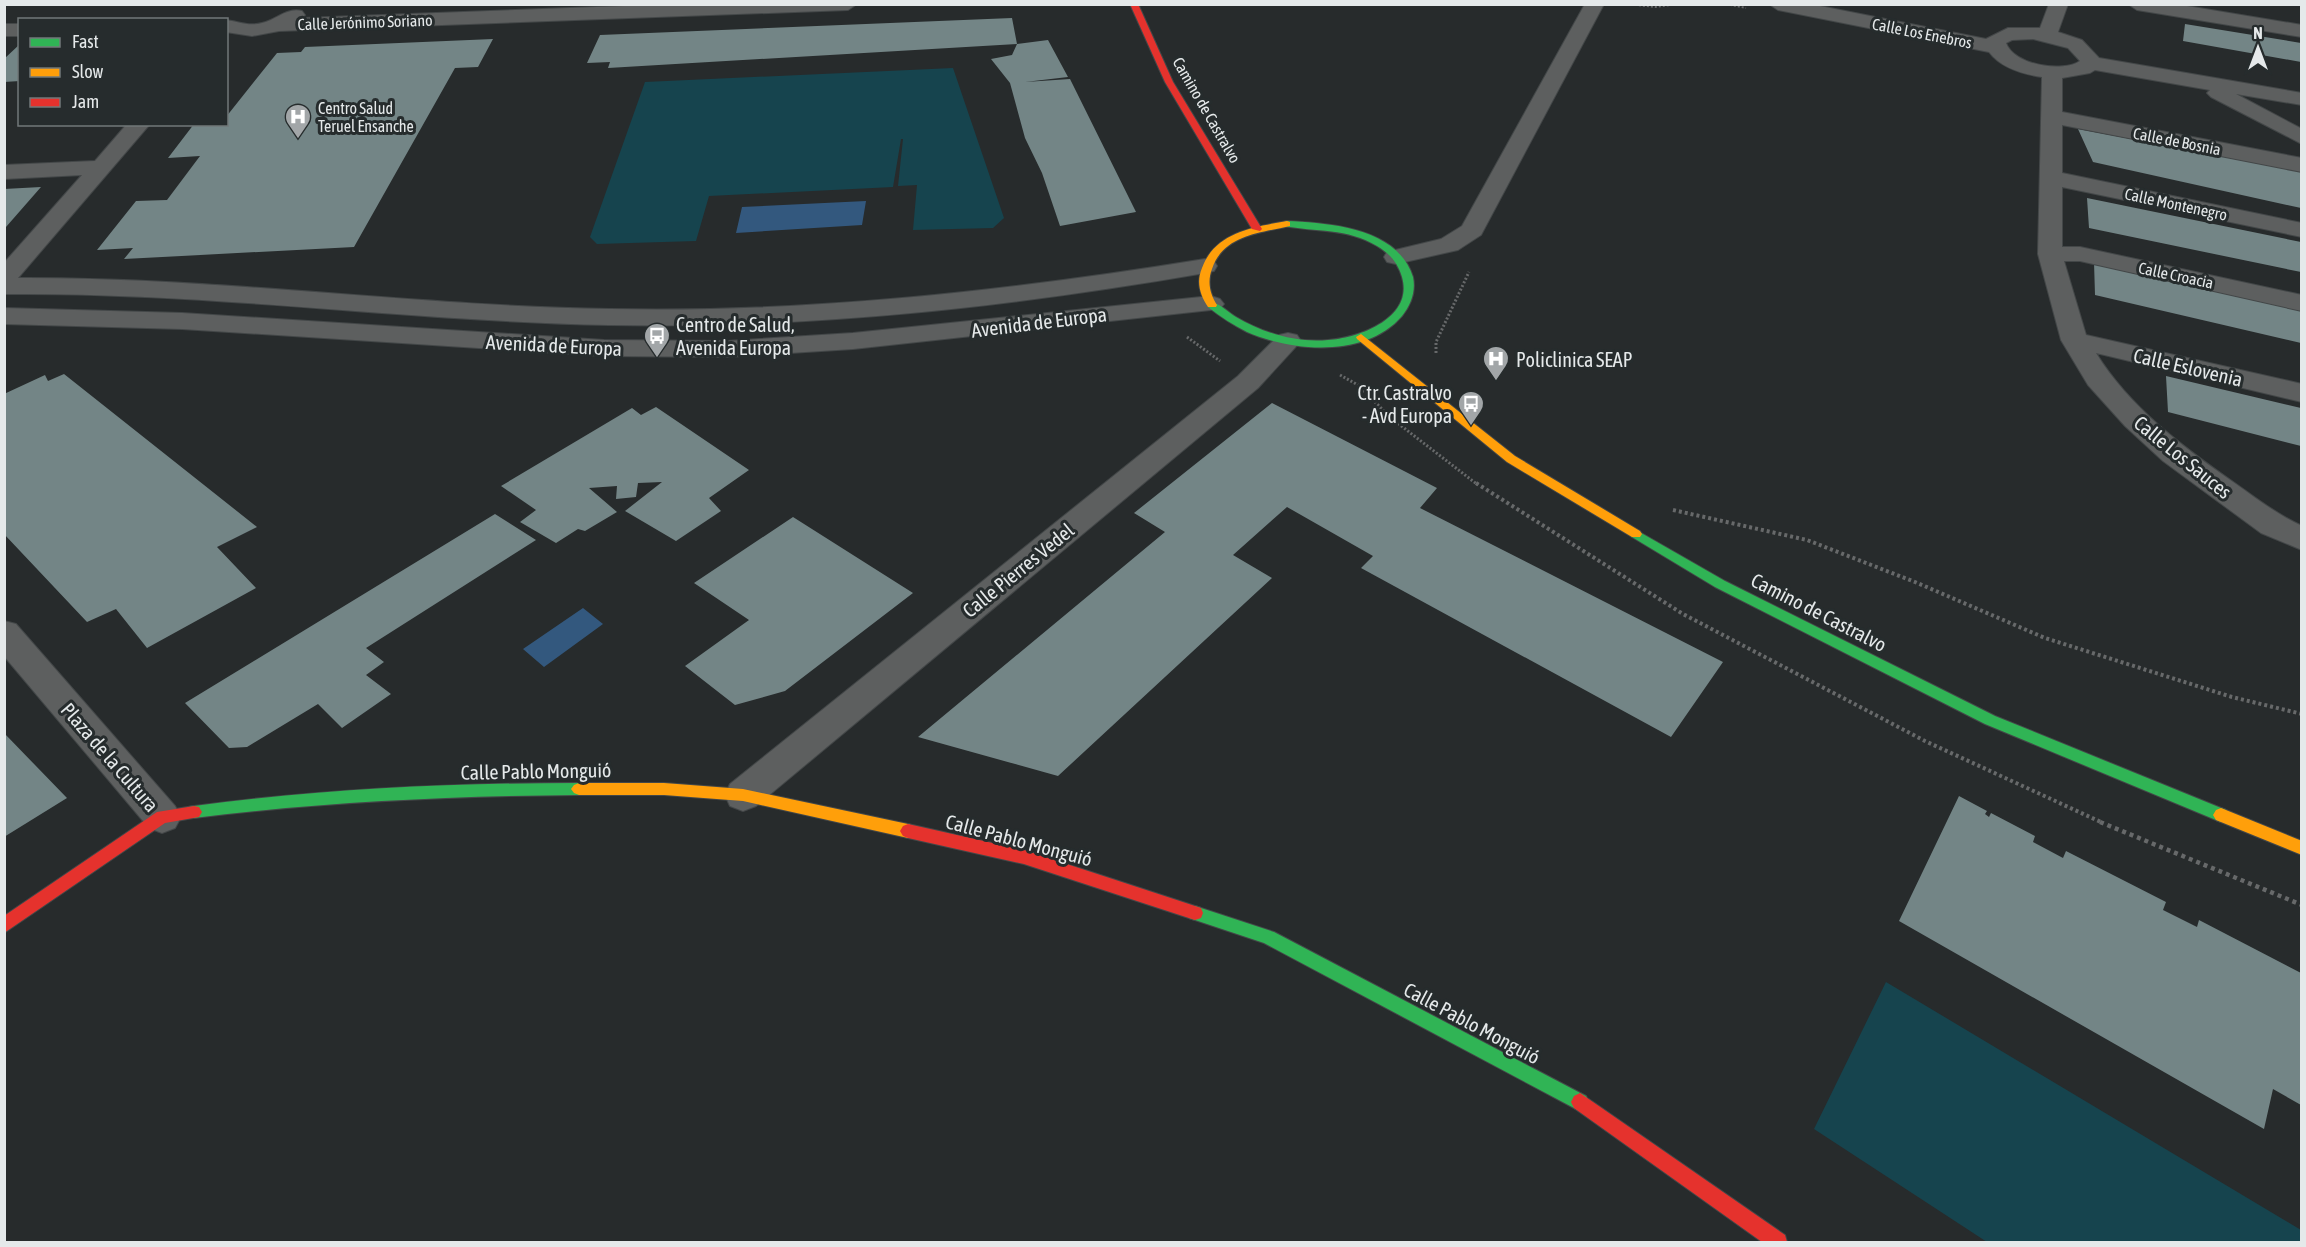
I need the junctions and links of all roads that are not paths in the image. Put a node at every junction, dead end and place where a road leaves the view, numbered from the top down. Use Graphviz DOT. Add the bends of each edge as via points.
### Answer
graph roads {
  1 [pos="233,4"];
  2 [pos="305,4"];
  3 [pos="848,4"];
  4 [pos="1134,4"];
  5 [pos="1595,4"];
  6 [pos="1778,4"];
  7 [pos="2059,4"];
  8 [pos="2137,4"];
  9 [pos="277,25"];
  10 [pos="228,27"];
  11 [pos="2301,31"];
  12 [pos="2047,35"];
  13 [pos="1995,47"];
  14 [pos="2091,63"];
  15 [pos="2052,72"];
  16 [pos="2193,80"];
  17 [pos="2301,99"];
  18 [pos="2052,117"];
  19 [pos="137,126"];
  20 [pos="2301,138"];
  21 [pos="2301,165"];
  22 [pos="102,167"];
  23 [pos="4,172"];
  24 [pos="2052,178"];
  25 [pos="1257,229"];
  26 [pos="2301,230"];
  27 [pos="2050,254"];
  28 [pos="1396,257"];
  29 [pos="1205,266"];
  30 [pos="4,279"];
  31 [pos="4,286"];
  32 [pos="2301,303"];
  33 [pos="1211,304"];
  34 [pos="4,316"];
  35 [pos="1361,337"];
  36 [pos="2074,340"];
  37 [pos="1288,341"];
  38 [pos="2301,393"];
  39 [pos="2301,539"];
  40 [pos="4,633"];
  41 [pos="743,795"];
  42 [pos="162,817"];
  43 [pos="2301,848"];
  44 [pos="4,926"];
  45 [pos="1778,1242"];
  1 -- 10 [label="street"];
  2 -- 9 [label="street"];
  3 -- 9 [label="street, Calle Jerónimo Soriano"];
  4 -- 25 [label="street, Camino de Castralvo" via="1169,82"];
  5 -- 28 [label="street" via="1472,230 1449,245"];
  6 -- 13 [label="street, Calle Los Enebros"];
  7 -- 12 [label="street"];
  8 -- 11 [label="street"];
  9 -- 10 [label="street" via="250,31"];
  12 -- 13 [label="street" via="2008,34 1995,41"];
  12 -- 14 [label="street" via="2084,50"];
  13 -- 15 [label="street" via="2021,65"];
  14 -- 15 [label="street" via="2079,71"];
  14 -- 16 [label="street"];
  15 -- 18 [label="street, Calle Los Sauces"];
  16 -- 17 [label="street"];
  16 -- 20 [label="street"];
  18 -- 21 [label="street, Calle de Bosnia"];
  18 -- 24 [label="street, Calle Los Sauces"];
  19 -- 22 [label="street"];
  22 -- 23 [label="street"];
  22 -- 30 [label="street"];
  24 -- 26 [label="street, Calle Montenegro"];
  24 -- 27 [label="street, Calle Los Sauces"];
  25 -- 28 [label="street" via="1308,224 1349,231 1376,242"];
  25 -- 29 [label="street" via="1216,250"];
  27 -- 32 [label="street, Calle Croacia" via="2080,254"];
  27 -- 36 [label="street, Calle Los Sauces"];
  28 -- 35 [label="street" via="1408,274 1411,292 1404,310 1387,325"];
  29 -- 31 [label="street, Avenida de Europa" via="1033,293 726,317 606,317 195,291"];
  29 -- 33 [label="street" via="1203,283"];
  33 -- 34 [label="street, Avenida de Europa" via="853,341 727,349 604,348 182,321"];
  33 -- 37 [label="street" via="1256,333"];
  35 -- 37 [label="street" via="1326,343"];
  35 -- 43 [label="street, Camino de Castralvo" via="1511,459 1720,584 1990,720"];
  36 -- 38 [label="street, Calle Eslovenia"];
  36 -- 39 [label="street, Calle Los Sauces" via="2098,380 2158,440 2272,525"];
  37 -- 41 [label="street, Calle Pierres Vedel" via="1248,382"];
  40 -- 42 [label="street, Plaza de la Cultura"];
  41 -- 42 [label="street, Calle Pablo Monguió" via="664,789 485,789 244,805"];
  41 -- 45 [label="street, Calle Pablo Monguió" via="1024,857 1268,936 1579,1102"];
  42 -- 44 [label="street, Plaza de la Cultura"];
}
